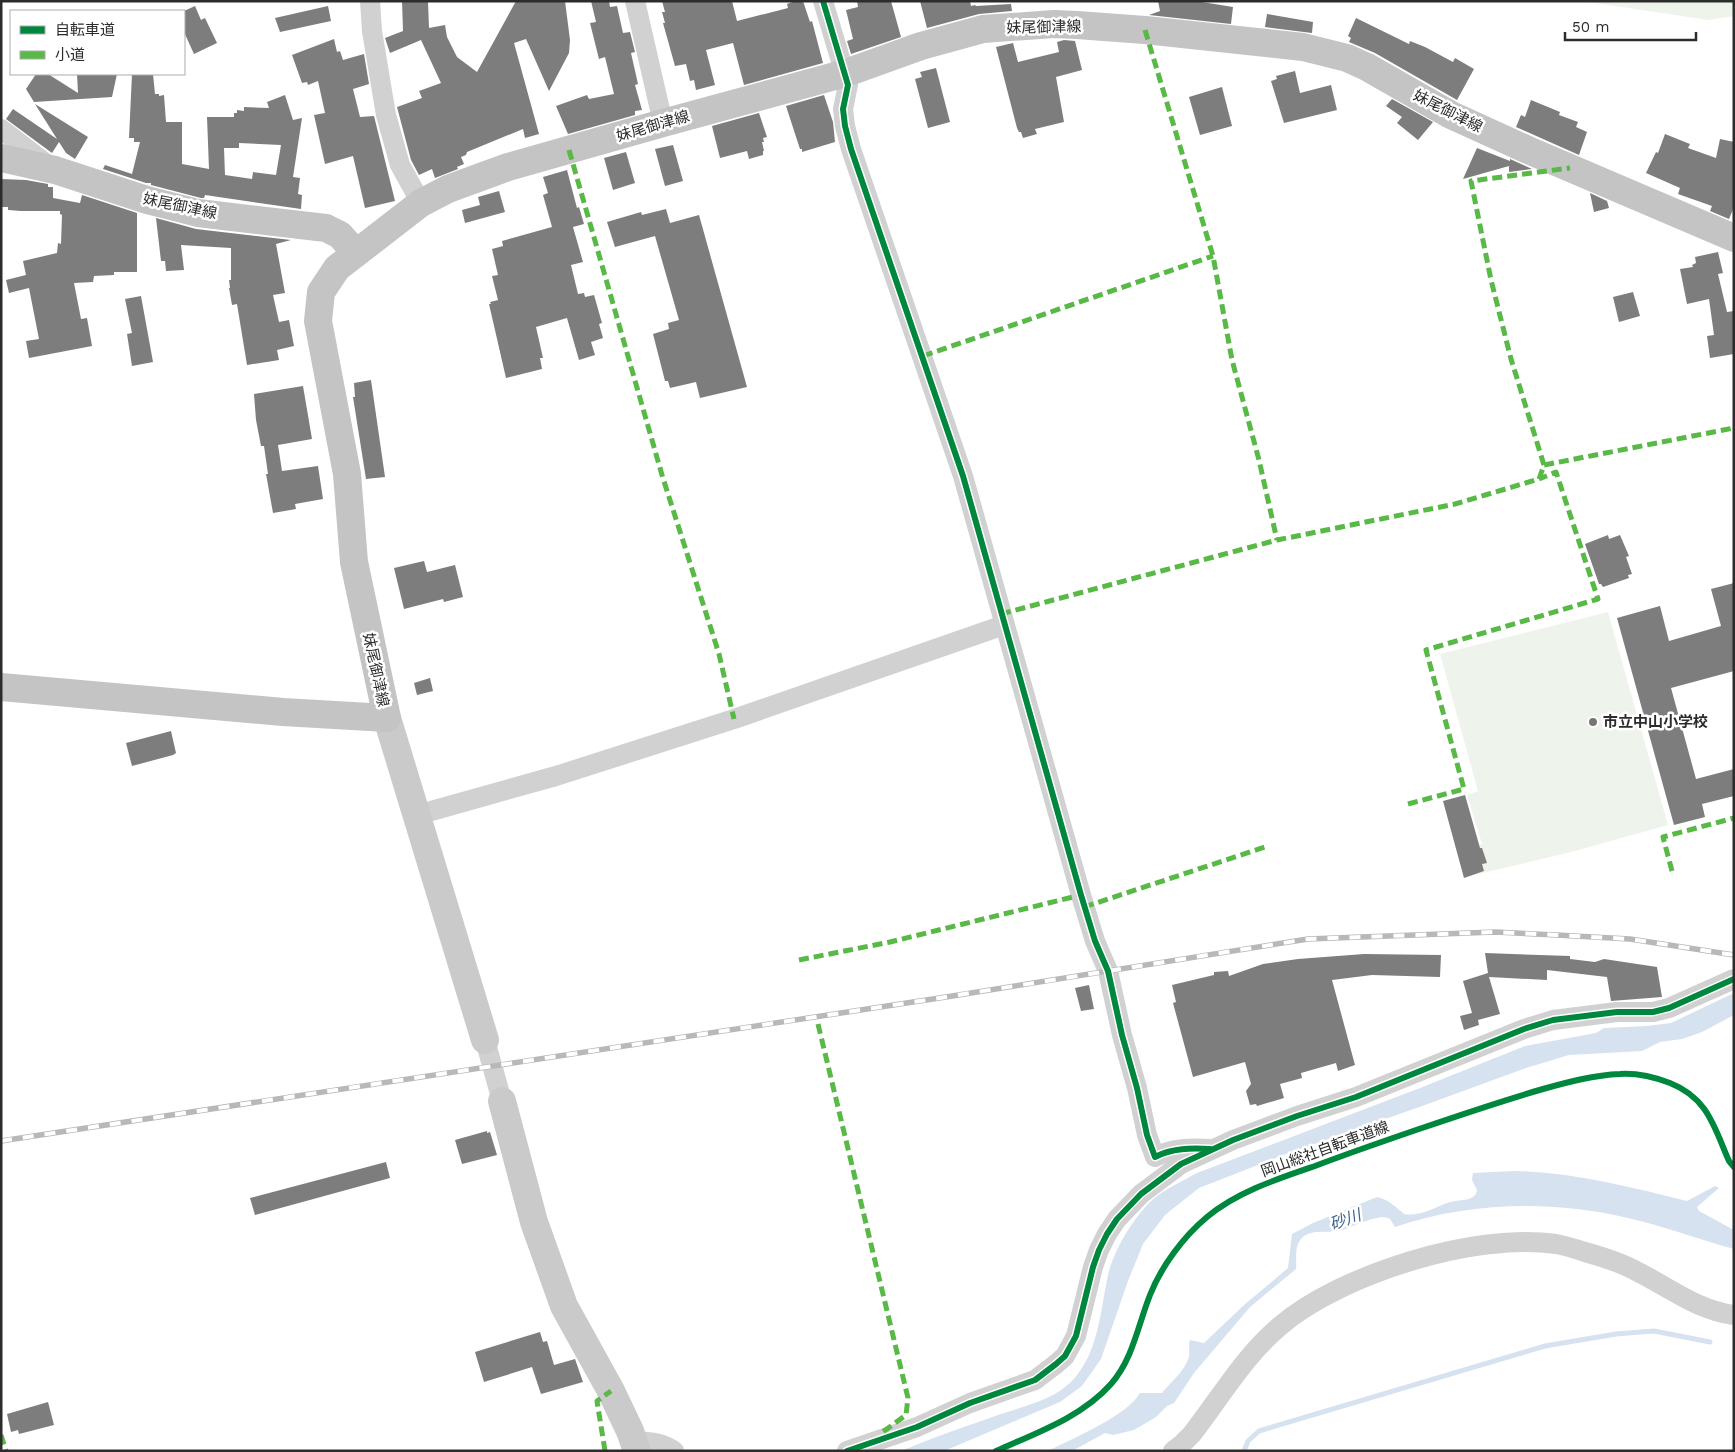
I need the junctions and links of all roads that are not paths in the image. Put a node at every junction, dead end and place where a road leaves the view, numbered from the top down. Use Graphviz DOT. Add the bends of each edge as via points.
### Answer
graph roads {
  1 [pos="370,1"];
  2 [pos="635,1"];
  3 [pos="823,1"];
  4 [pos="846,73"];
  5 [pos="663,123"];
  6 [pos="1,129"];
  7 [pos="1,158"];
  8 [pos="56,170"];
  9 [pos="421,202"];
  10 [pos="1734,238"];
  11 [pos="355,252"];
  12 [pos="1004,625"];
  13 [pos="1,687"];
  14 [pos="387,718"];
  15 [pos="417,815"];
  16 [pos="1734,979"];
  17 [pos="485,1040"];
  18 [pos="502,1101"];
  19 [pos="1210,1149"];
  20 [pos="1734,1315"];
  21 [pos="635,1446"];
  22 [pos="674,1451"];
  23 [pos="847,1451"];
  24 [pos="1173,1451"];
  1 -- 9 [label="street" via="386,115 400,165"];
  2 -- 5 [label="street"];
  3 -- 4 [label="street"];
  4 -- 5 [label="main road, 妹尾御津線"];
  4 -- 10 [label="main road, 妹尾御津線" via="921,46 983,29 1014,26 1054,24 1145,30 1303,47 1347,58 1452,115"];
  4 -- 12 [label="street" via="848,85 843,109 851,150 963,476"];
  5 -- 9 [label="main road, 妹尾御津線" via="508,168 448,188"];
  6 -- 8 [label="street"];
  7 -- 8 [label="main road, 妹尾御津線"];
  8 -- 11 [label="main road, 妹尾御津線" via="198,213 326,228 340,235"];
  9 -- 11 [label="main road, 妹尾御津線"];
  11 -- 14 [label="main road, 妹尾御津線" via="337,268 321,292 318,321 347,474 354,562"];
  12 -- 15 [label="street" via="734,719 556,776"];
  12 -- 19 [label="street" via="1081,895 1108,971 1155,1157 1178,1150"];
  13 -- 14 [label="main road, 妹尾御津線"];
  14 -- 15 [label="street"];
  15 -- 17 [label="street"];
  16 -- 19 [label="street" via="1653,1012 1617,1012 1553,1020 1524,1029 1356,1097"];
  17 -- 18 [label="street"];
  18 -- 21 [label="street" via="534,1222 564,1306 611,1391"];
  19 -- 23 [label="street" via="1155,1182 1117,1219 1096,1258 1076,1336 1065,1356 1046,1373 917,1427"];
  20 -- 24 [label="street" via="1697,1305 1627,1266 1558,1244 1513,1242 1461,1249 1368,1276 1306,1307 1280,1326 1251,1355 1192,1434"];
  21 -- 22 [label="street" via="654,1442"];
}
